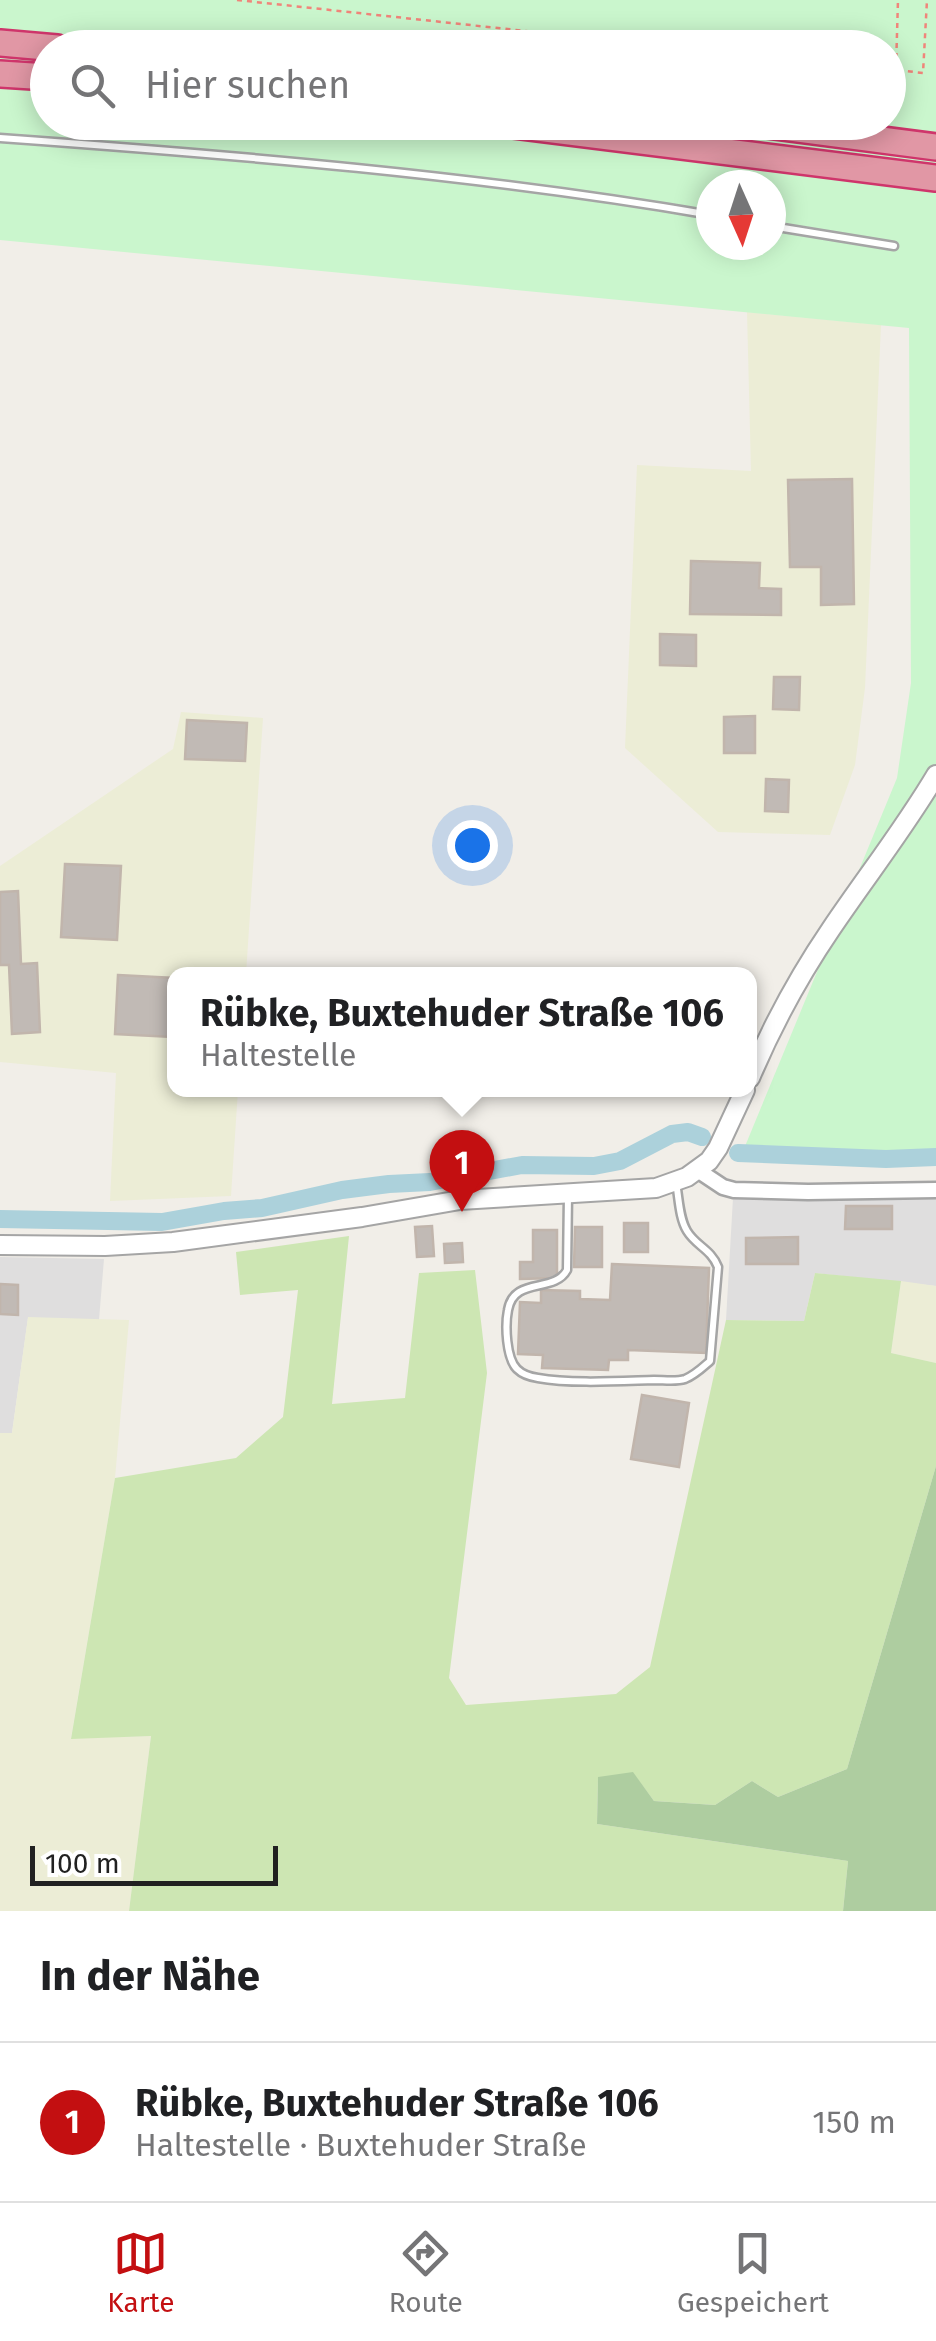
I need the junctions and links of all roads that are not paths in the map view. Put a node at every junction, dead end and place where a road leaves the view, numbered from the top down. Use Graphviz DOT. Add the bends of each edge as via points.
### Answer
graph roads {
  1 [pos="0,43"];
  2 [pos="30,46"];
  3 [pos="0,74"];
  4 [pos="30,76"];
  5 [pos="0,138"];
  6 [pos="632,140"];
  7 [pos="888,140"];
  8 [pos="936,146"];
  9 [pos="936,178"];
  10 [pos="696,212"];
  11 [pos="786,228"];
  12 [pos="894,246"];
  13 [pos="936,775"];
  14 [pos="757,1063"];
  15 [pos="742,1097"];
  16 [pos="699,1171"];
  17 [pos="676,1182"];
  18 [pos="936,1190"];
  19 [pos="568,1192"];
  20 [pos="0,1245"];
  1 -- 2 [label="highway"];
  3 -- 4 [label="highway"];
  5 -- 10 [label="lane" via="416,175"];
  6 -- 9 [label="highway"];
  7 -- 8 [label="highway"];
  11 -- 12 [label="lane"];
  13 -- 14 [label="street" via="804,971"];
  15 -- 16 [label="street"];
  16 -- 17 [label="street"];
  16 -- 18 [label="street" via="734,1190"];
  17 -- 19 [label="street"];
  17 -- 19 [label="lane" via="688,1233 718,1268 710,1360 683,1380 541,1379 514,1366 508,1307 530,1285 562,1279"];
  19 -- 20 [label="street" via="460,1200 173,1242"];
}
